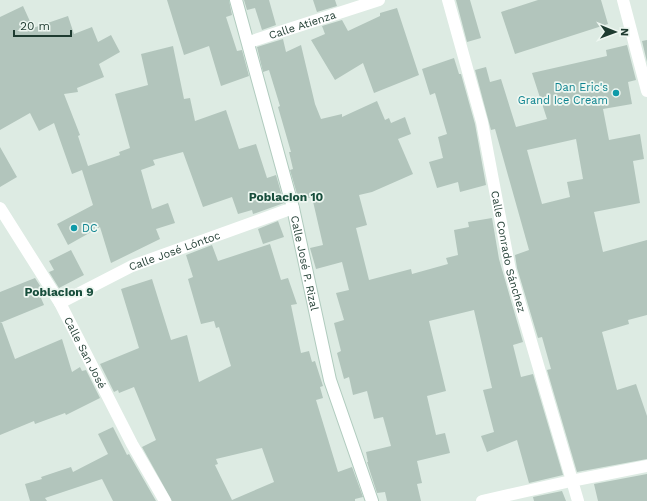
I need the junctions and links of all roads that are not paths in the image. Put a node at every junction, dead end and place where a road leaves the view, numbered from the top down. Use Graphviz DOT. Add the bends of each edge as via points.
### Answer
graph roads {
  1 [pos="236,0"];
  2 [pos="379,0"];
  3 [pos="448,0"];
  4 [pos="623,0"];
  5 [pos="249,42"];
  6 [pos="647,91"];
  7 [pos="0,208"];
  8 [pos="293,208"];
  9 [pos="60,303"];
  10 [pos="647,466"];
  11 [pos="571,481"];
  12 [pos="165,501"];
  13 [pos="372,501"];
  14 [pos="482,501"];
  15 [pos="578,501"];
  1 -- 5 [label="street, Calle José P. Rizal"];
  2 -- 5 [label="street, Calle Atienza"];
  3 -- 11 [label="street, Calle Conrado Sánchez" via="482,122 510,270"];
  4 -- 6 [label="street"];
  5 -- 8 [label="street, Calle José P. Rizal"];
  7 -- 9 [label="street, Calle San José"];
  8 -- 9 [label="street, Calle José Lóntoc" via="132,266"];
  8 -- 13 [label="street, Calle José P. Rizal" via="330,380"];
  9 -- 12 [label="street, Calle San José" via="132,444"];
  10 -- 11 [label="street"];
  11 -- 14 [label="street"];
  11 -- 15 [label="street, Calle Conrado Sánchez"];
}
